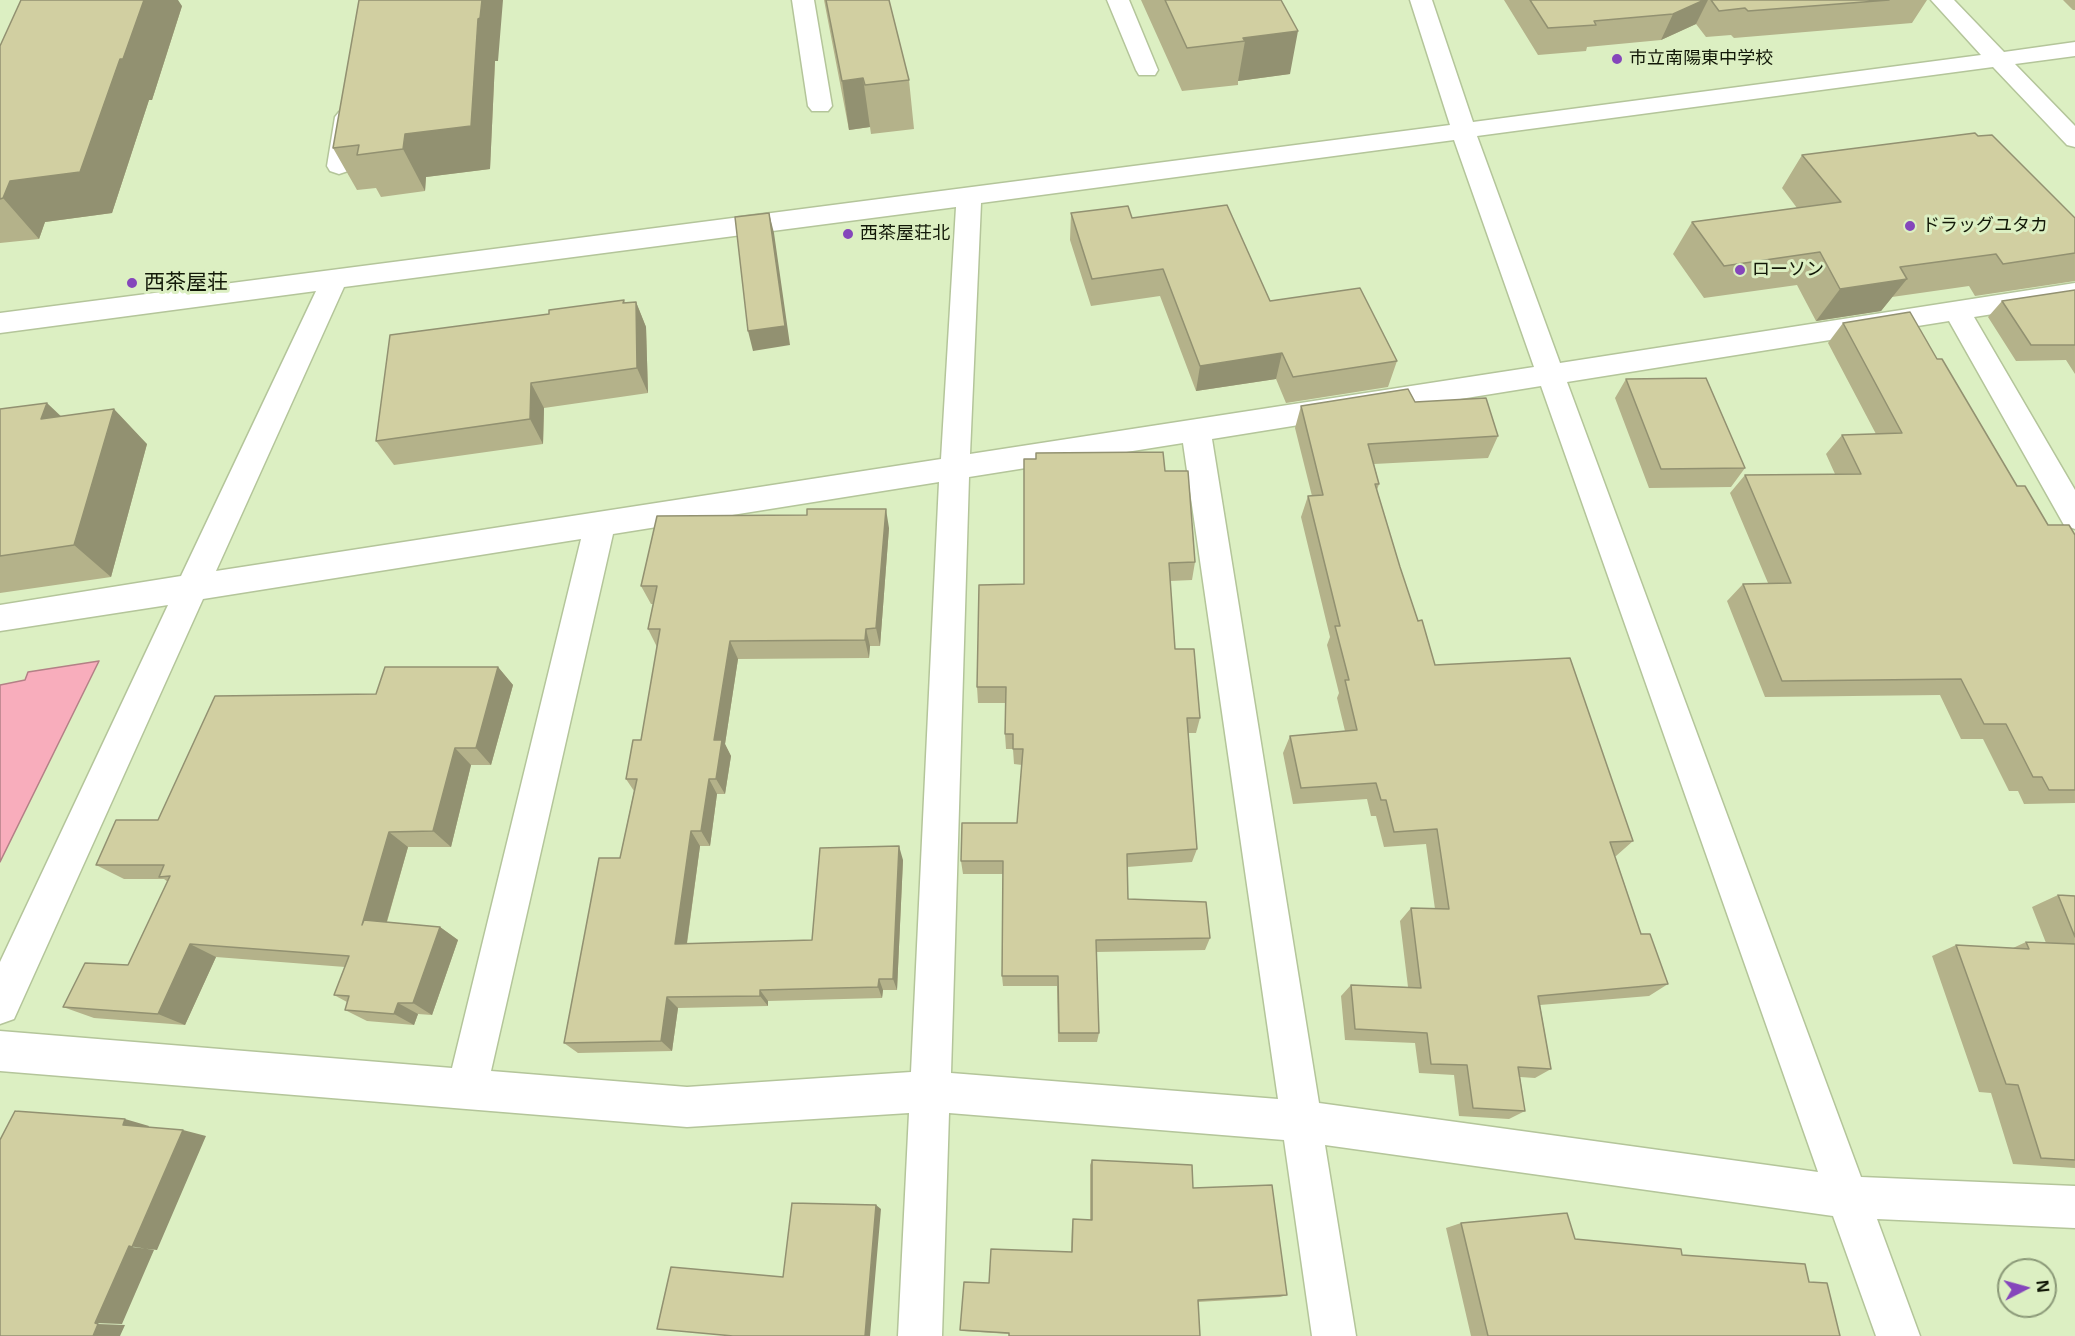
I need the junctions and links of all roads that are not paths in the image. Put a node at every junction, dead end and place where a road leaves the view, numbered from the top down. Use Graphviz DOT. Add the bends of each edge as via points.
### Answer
graph roads {
  1 [pos="803,0"];
  2 [pos="1118,0"];
  3 [pos="1421,0"];
  4 [pos="1942,0"];
  5 [pos="2075,49"];
  6 [pos="1997,58"];
  7 [pos="1147,70"];
  8 [pos="350,100"];
  9 [pos="820,106"];
  10 [pos="1462,131"];
  11 [pos="2075,140"];
  12 [pos="339,166"];
  13 [pos="969,197"];
  14 [pos="335,278"];
  15 [pos="2075,292"];
  16 [pos="1957,310"];
  17 [pos="0,323"];
  18 [pos="1550,374"];
  19 [pos="1196,430"];
  20 [pos="955,467"];
  21 [pos="2075,517"];
  22 [pos="600,523"];
  23 [pos="192,589"];
  24 [pos="0,618"];
  25 [pos="0,1005"];
  26 [pos="0,1051"];
  27 [pos="467,1089"];
  28 [pos="930,1091"];
  29 [pos="1302,1121"];
  30 [pos="1847,1197"];
  31 [pos="2075,1207"];
  32 [pos="920,1336"];
  33 [pos="1334,1336"];
  34 [pos="1898,1336"];
  1 -- 9 [label="street"];
  2 -- 7 [label="street"];
  3 -- 10 [label="street"];
  4 -- 6 [label="street"];
  5 -- 6 [label="street"];
  6 -- 10 [label="street"];
  6 -- 11 [label="street"];
  8 -- 12 [label="street"];
  10 -- 13 [label="street"];
  10 -- 18 [label="street"];
  13 -- 14 [label="street"];
  13 -- 20 [label="street"];
  14 -- 17 [label="street"];
  14 -- 23 [label="street"];
  15 -- 16 [label="street"];
  16 -- 18 [label="street"];
  16 -- 21 [label="street"];
  18 -- 19 [label="street"];
  18 -- 30 [label="street"];
  19 -- 20 [label="street"];
  19 -- 29 [label="street"];
  20 -- 22 [label="street"];
  20 -- 28 [label="street"];
  22 -- 23 [label="street"];
  22 -- 27 [label="street"];
  23 -- 24 [label="street"];
  23 -- 25 [label="street"];
  26 -- 27 [label="street"];
  27 -- 28 [label="street" via="687,1107"];
  28 -- 29 [label="street"];
  28 -- 32 [label="street"];
  29 -- 30 [label="street"];
  29 -- 33 [label="street"];
  30 -- 31 [label="street"];
  30 -- 34 [label="street"];
}
